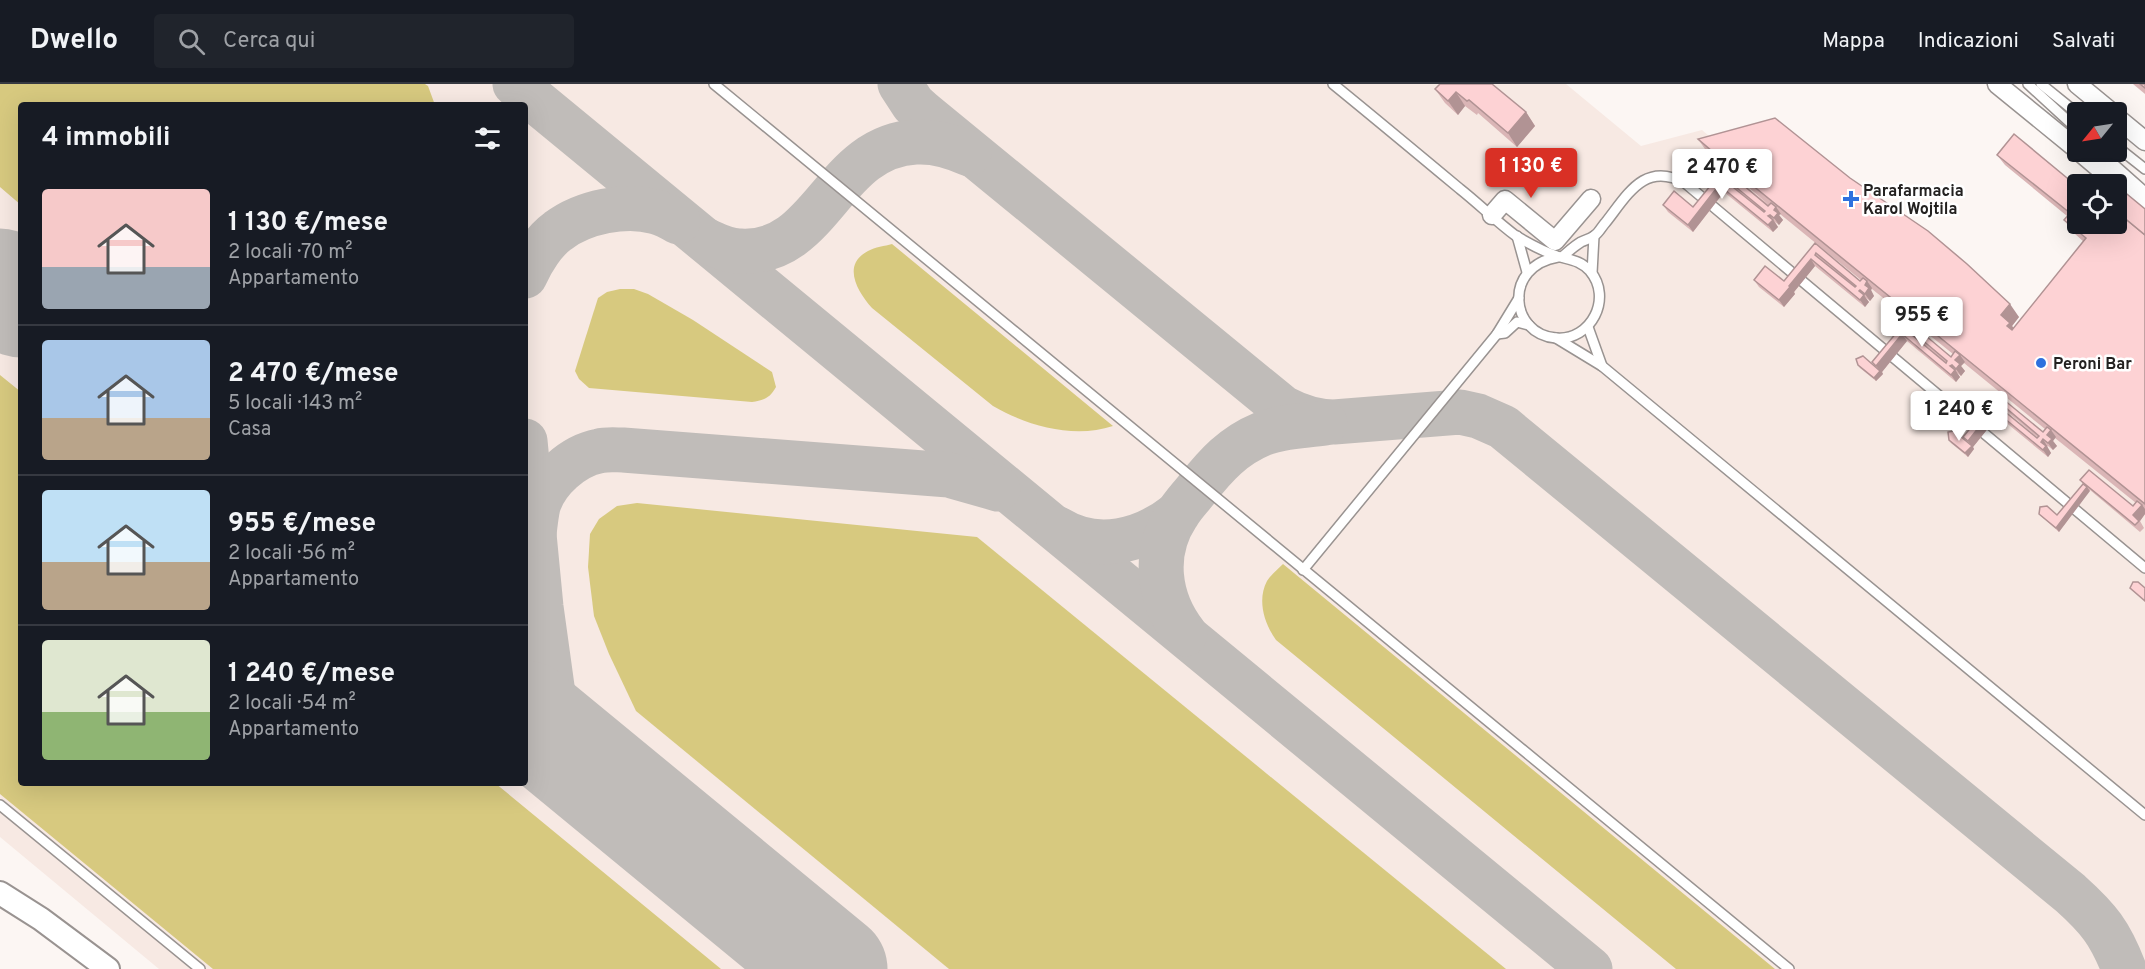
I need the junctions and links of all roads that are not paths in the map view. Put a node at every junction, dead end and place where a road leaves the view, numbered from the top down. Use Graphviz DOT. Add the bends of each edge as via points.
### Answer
graph roads {
  1 [pos="714,84"];
  2 [pos="1333,84"];
  3 [pos="1997,84"];
  4 [pos="2028,84"];
  5 [pos="2041,84"];
  6 [pos="2077,84"];
  7 [pos="1346,88"];
  8 [pos="2099,102"];
  9 [pos="2067,105"];
  10 [pos="2067,120"];
  11 [pos="2127,126"];
  12 [pos="2067,141"];
  13 [pos="2145,141"];
  14 [pos="2127,155"];
  15 [pos="2092,162"];
  16 [pos="2111,162"];
  17 [pos="2145,169"];
  18 [pos="2145,192"];
  19 [pos="1591,199"];
  20 [pos="2145,207"];
  21 [pos="1492,215"];
  22 [pos="1517,236"];
  23 [pos="1594,236"];
  24 [pos="1560,257"];
  25 [pos="1527,272"];
  26 [pos="1592,273"];
  27 [pos="1519,298"];
  28 [pos="1529,325"];
  29 [pos="1588,327"];
  30 [pos="1497,334"];
  31 [pos="1556,338"];
  32 [pos="1602,366"];
  33 [pos="2145,568"];
  34 [pos="1304,570"];
  35 [pos="0,805"];
  36 [pos="2145,815"];
  37 [pos="0,884"];
  38 [pos="0,893"];
  39 [pos="0,900"];
  40 [pos="41,919"];
  41 [pos="108,969"];
  42 [pos="200,969"];
  43 [pos="1789,969"];
  1 -- 34 [label="lane"];
  2 -- 7 [label="lane"];
  3 -- 12 [label="street"];
  4 -- 10 [label="lane"];
  5 -- 9 [label="lane"];
  6 -- 8 [label="street"];
  7 -- 21 [label="lane"];
  11 -- 13 [label="street"];
  14 -- 17 [label="lane"];
  15 -- 20 [label="street"];
  16 -- 18 [label="lane"];
  19 -- 21 [label="street" via="1555,241 1505,200"];
  21 -- 22 [label="lane"];
  22 -- 24 [label="lane"];
  22 -- 25 [label="lane"];
  23 -- 24 [label="lane"];
  23 -- 26 [label="lane"];
  23 -- 33 [label="lane" via="1644,179 1664,175 1685,183"];
  24 -- 25 [label="lane" via="1547,259"];
  24 -- 26 [label="lane" via="1574,259"];
  25 -- 27 [label="lane"];
  26 -- 29 [label="lane" via="1600,295 1599,307"];
  27 -- 28 [label="lane"];
  27 -- 30 [label="lane"];
  28 -- 30 [label="lane" via="1517,322 1505,333"];
  28 -- 31 [label="lane"];
  29 -- 31 [label="lane"];
  29 -- 32 [label="lane"];
  30 -- 34 [label="lane"];
  31 -- 32 [label="lane"];
  32 -- 36 [label="lane"];
  34 -- 43 [label="lane"];
  35 -- 42 [label="lane"];
  37 -- 40 [label="street"];
  38 -- 40 [label="street"];
  39 -- 40 [label="street"];
  40 -- 41 [label="street"];
}
